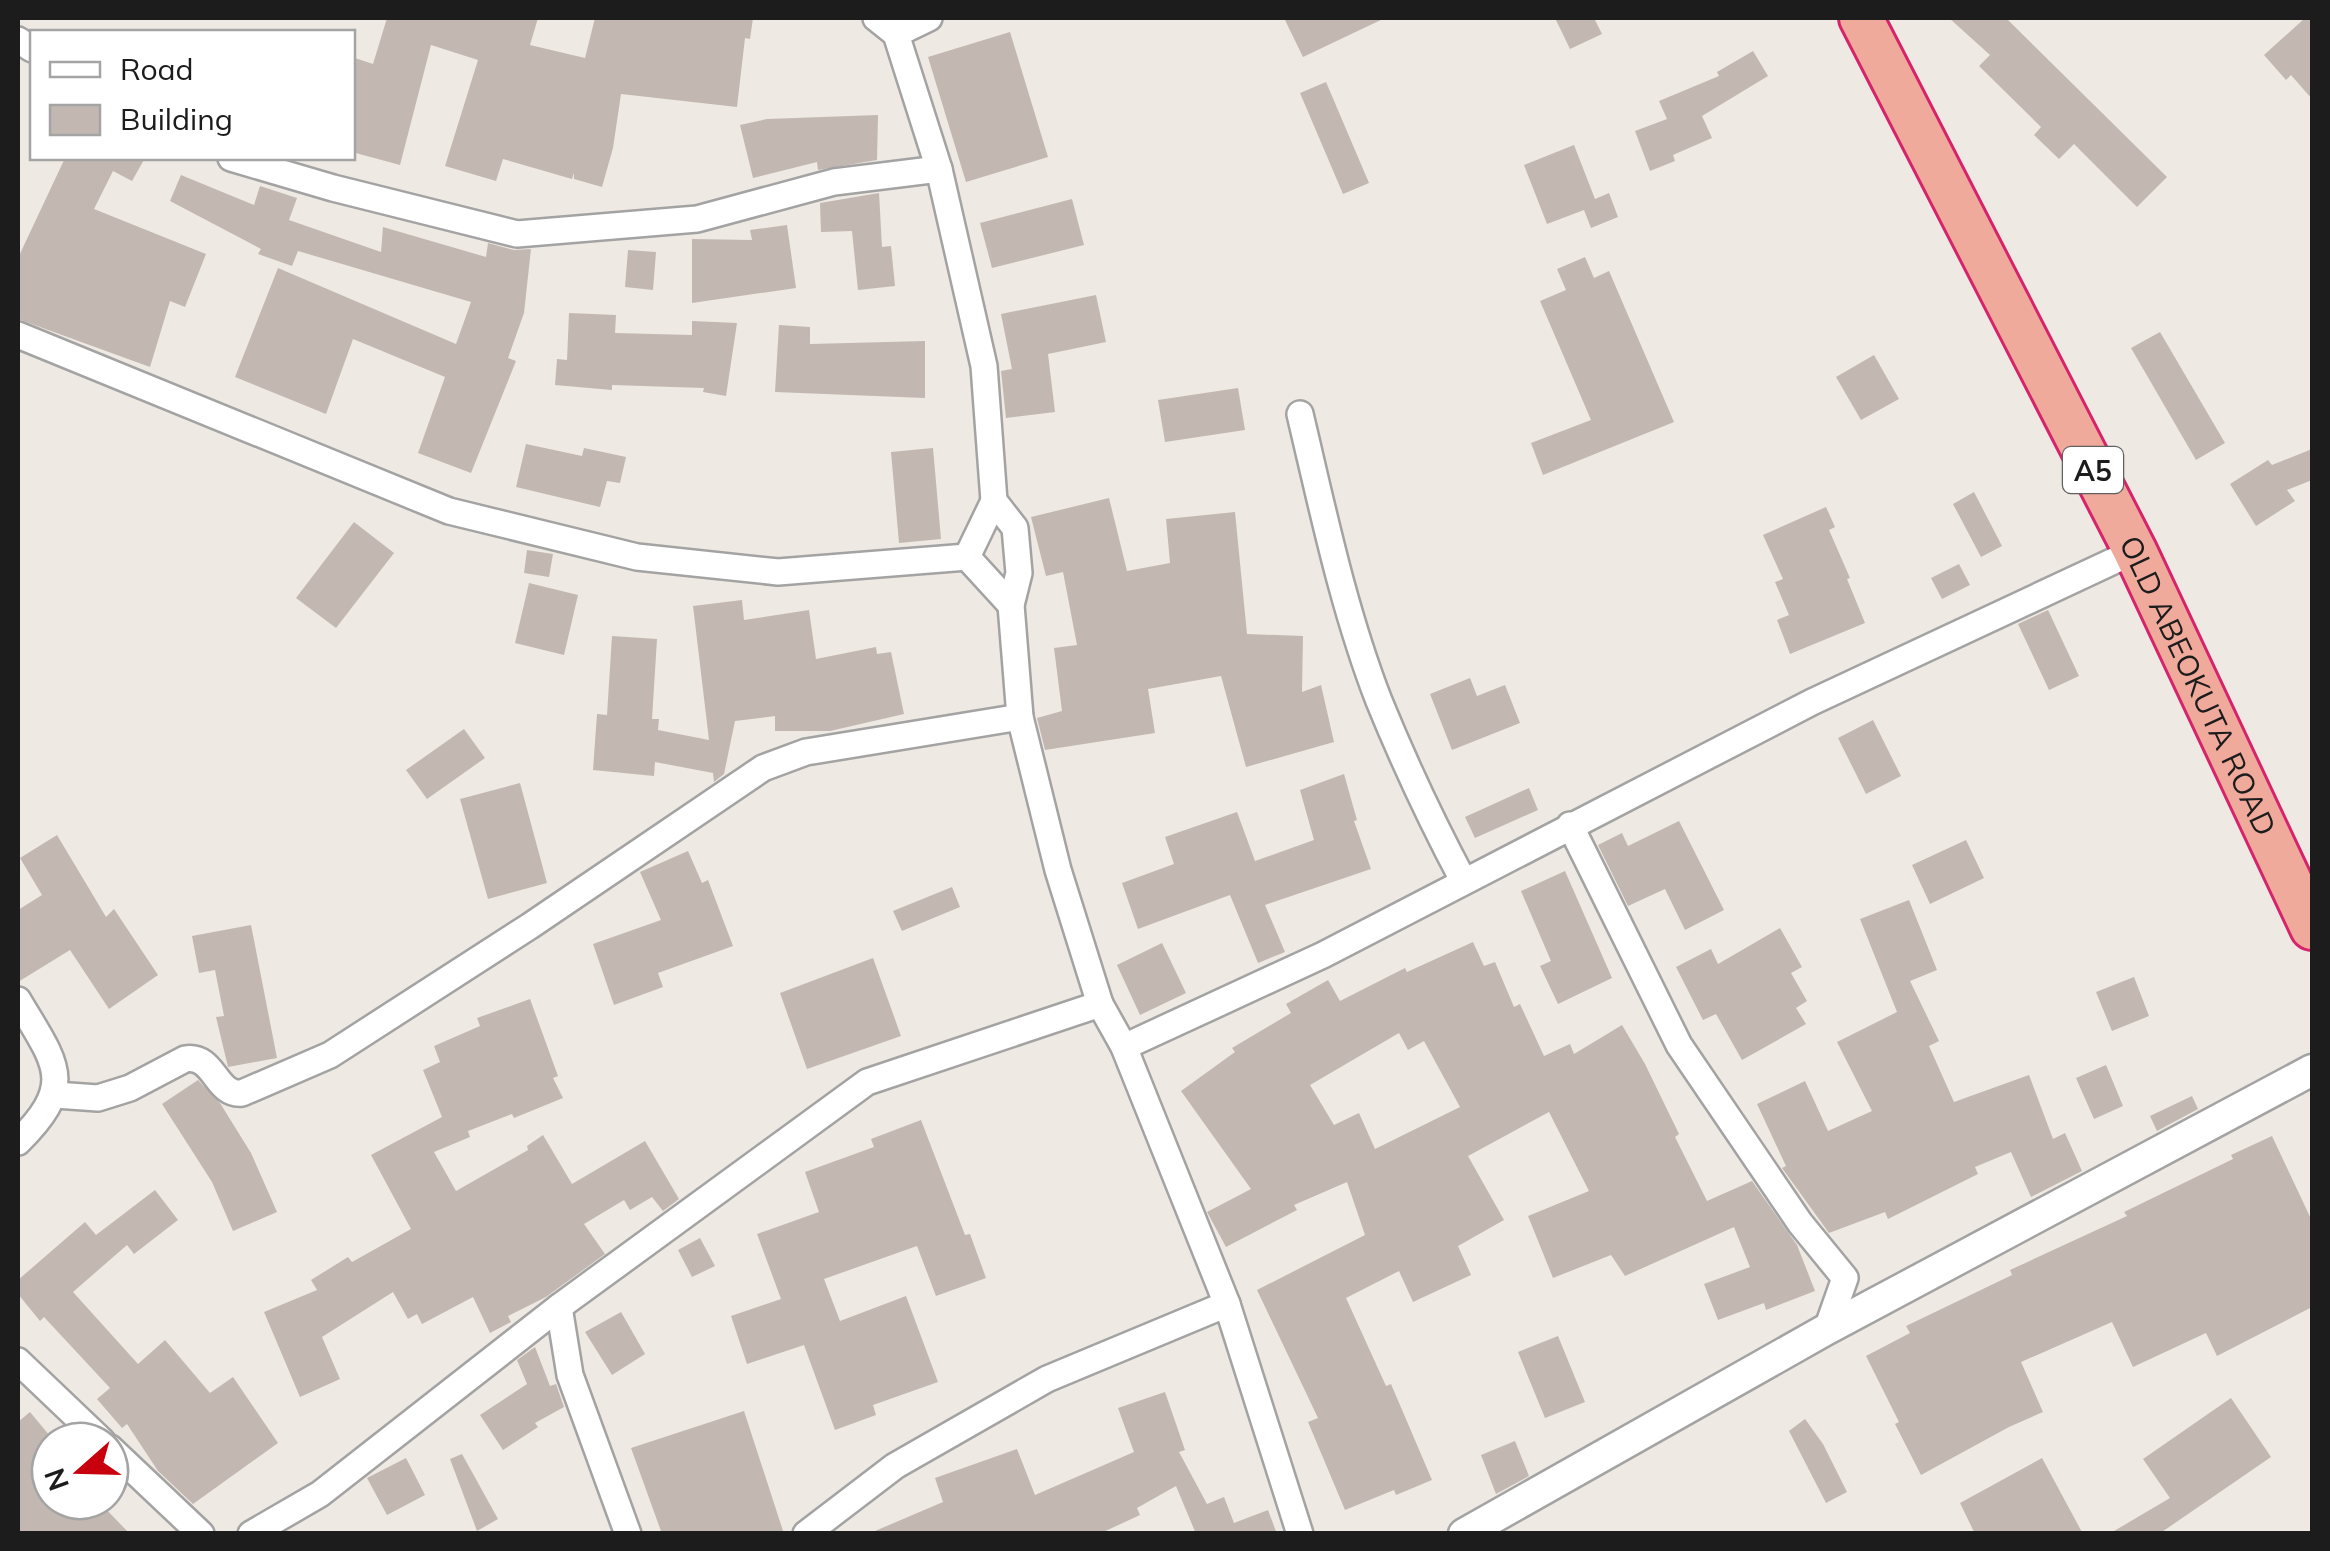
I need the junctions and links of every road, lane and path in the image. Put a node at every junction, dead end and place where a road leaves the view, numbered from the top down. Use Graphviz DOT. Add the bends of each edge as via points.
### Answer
graph roads {
  1 [pos="876,18"];
  2 [pos="929,18"];
  3 [pos="1861,18"];
  4 [pos="896,34"];
  5 [pos="238,160"];
  6 [pos="940,169"];
  7 [pos="18,336"];
  8 [pos="1300,414"];
  9 [pos="994,501"];
  10 [pos="2135,552"];
  11 [pos="967,557"];
  12 [pos="1010,605"];
  13 [pos="1020,717"];
  14 [pos="1570,825"];
  15 [pos="1463,880"];
  16 [pos="2312,928"];
  17 [pos="18,1000"];
  18 [pos="1100,1004"];
  19 [pos="1124,1047"];
  20 [pos="2312,1070"];
  21 [pos="55,1096"];
  22 [pos="18,1142"];
  23 [pos="1227,1304"];
  24 [pos="559,1307"];
  25 [pos="1827,1329"];
  26 [pos="18,1361"];
  27 [pos="81,1421"];
  28 [pos="130,1467"];
  29 [pos="201,1534"];
  30 [pos="251,1534"];
  31 [pos="628,1534"];
  32 [pos="806,1534"];
  33 [pos="1300,1534"];
  34 [pos="1464,1534"];
  1 -- 4 [label="street"];
  2 -- 4 [label="street"];
  3 -- 10 [label="highway, OLD ABEOKUTA ROAD / A5"];
  4 -- 6 [label="street"];
  5 -- 6 [label="street" via="517,234 697,218 834,182"];
  6 -- 9 [label="street" via="984,366"];
  7 -- 11 [label="street" via="449,511 637,557 778,572"];
  8 -- 15 [label="street" via="1338,574 1378,698"];
  9 -- 11 [label="street"];
  9 -- 12 [label="street" via="1015,528 1020,573"];
  10 -- 14 [label="street" via="1812,702"];
  10 -- 16 [label="highway, OLD ABEOKUTA ROAD / A5"];
  11 -- 12 [label="street"];
  12 -- 13 [label="street"];
  13 -- 18 [label="street"];
  13 -- 21 [label="street" via="806,752 763,768 330,1056 242,1093 224,1088 195,1058 98,1098"];
  14 -- 15 [label="street"];
  14 -- 25 [label="street" via="1679,1045 1844,1278"];
  15 -- 19 [label="street" via="1323,955"];
  17 -- 21 [label="street" via="55,1064"];
  18 -- 19 [label="street"];
  18 -- 24 [label="street" via="868,1082"];
  19 -- 23 [label="street"];
  20 -- 25 [label="street"];
  21 -- 22 [label="street"];
  23 -- 32 [label="street" via="1047,1379 896,1466"];
  23 -- 33 [label="street"];
  24 -- 30 [label="street" via="320,1494"];
  24 -- 31 [label="street" via="570,1375"];
  25 -- 34 [label="street"];
  26 -- 27 [label="street"];
  28 -- 29 [label="street"];
}
